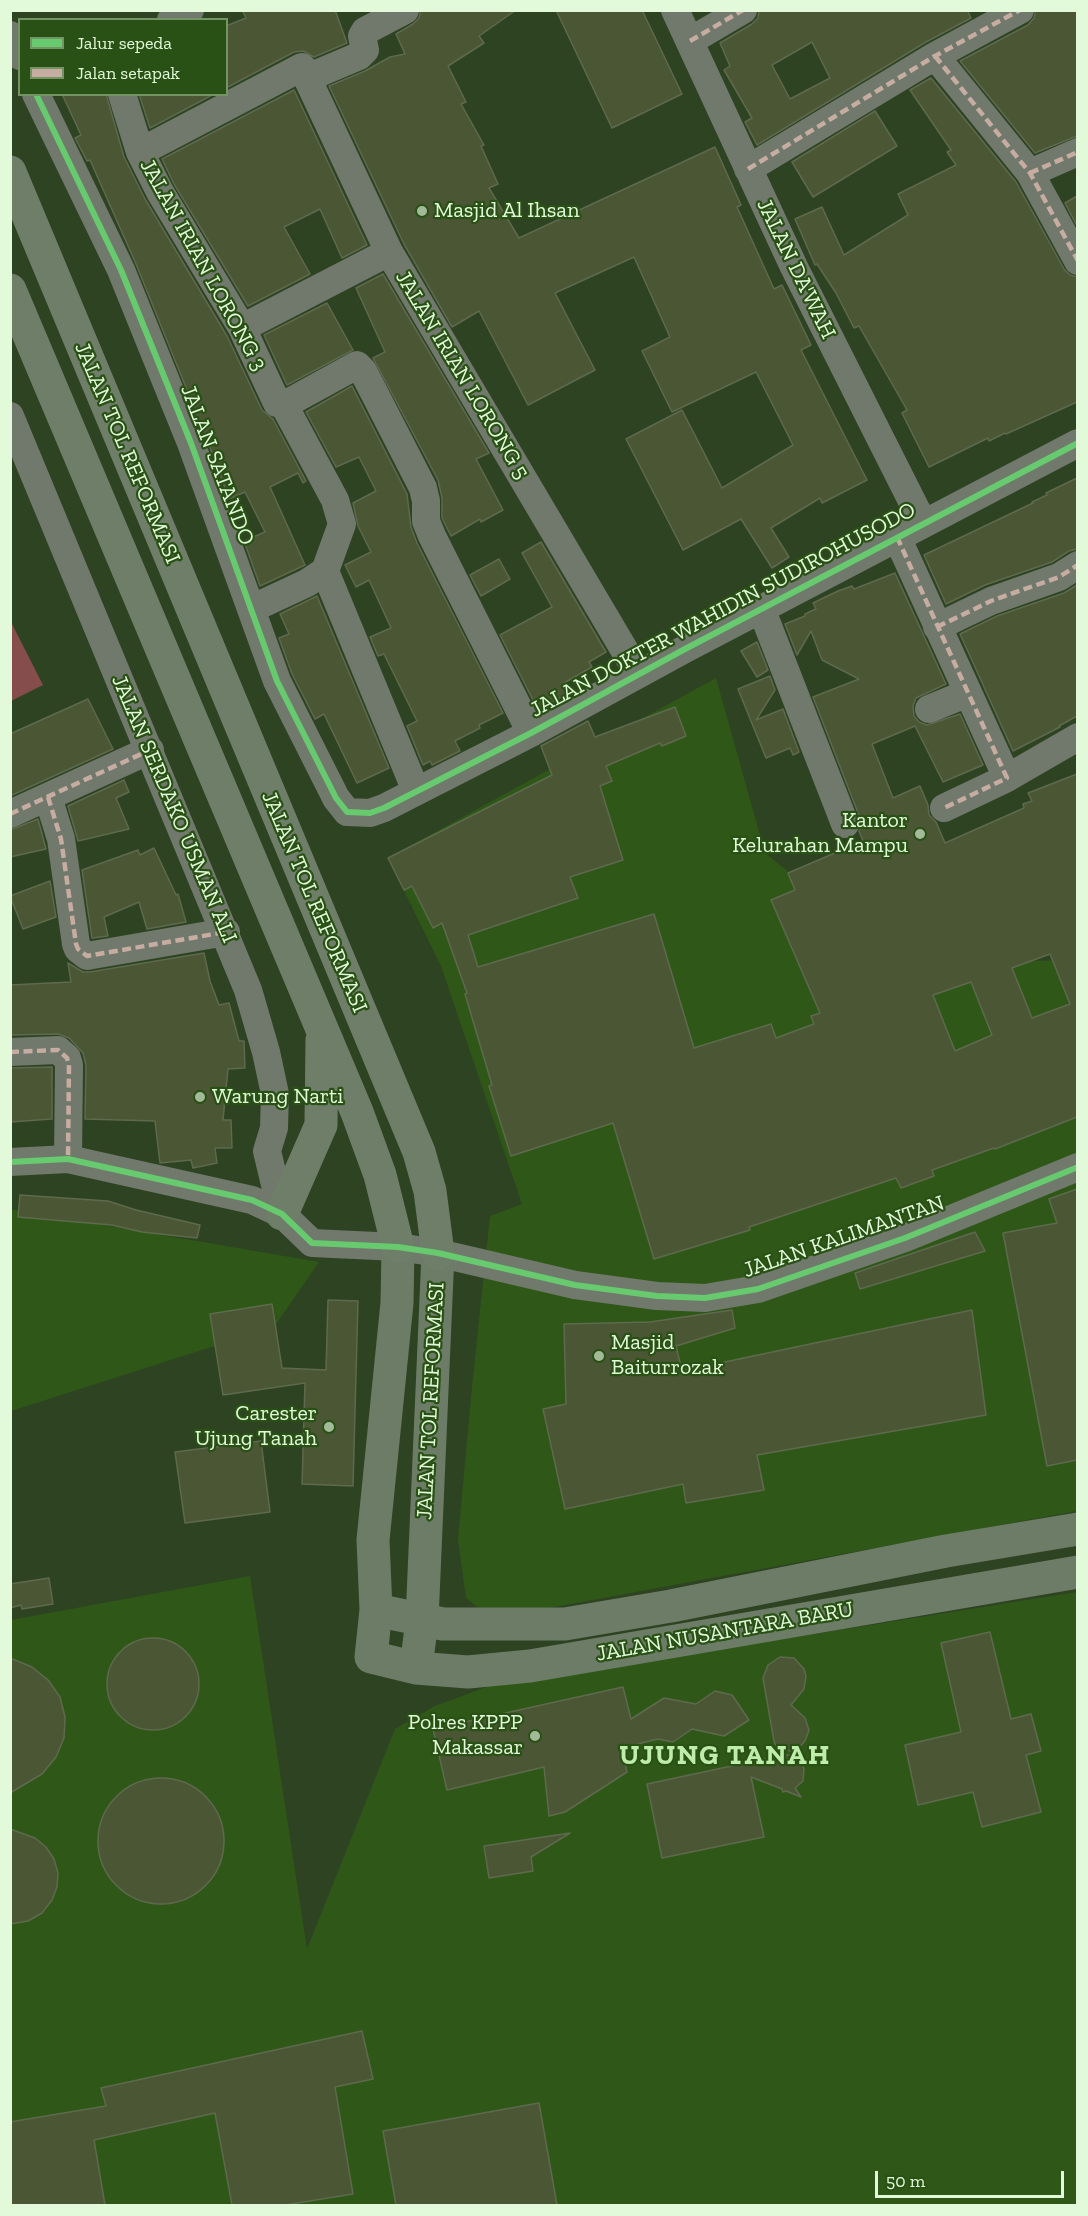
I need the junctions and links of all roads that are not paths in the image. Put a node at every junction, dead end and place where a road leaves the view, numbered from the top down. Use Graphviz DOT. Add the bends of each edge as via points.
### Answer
graph roads {
  1 [pos="190,10"];
  2 [pos="405,10"];
  3 [pos="675,10"];
  4 [pos="742,10"];
  5 [pos="1020,10"];
  6 [pos="175,18"];
  7 [pos="10,35"];
  8 [pos="690,41"];
  9 [pos="18,52"];
  10 [pos="935,56"];
  11 [pos="305,72"];
  12 [pos="37,96"];
  13 [pos="123,96"];
  14 [pos="140,152"];
  15 [pos="1077,152"];
  16 [pos="748,169"];
  17 [pos="10,172"];
  18 [pos="1030,173"];
  19 [pos="389,252"];
  20 [pos="1077,261"];
  21 [pos="10,290"];
  22 [pos="242,328"];
  23 [pos="284,405"];
  24 [pos="10,417"];
  25 [pos="1077,443"];
  26 [pos="923,523"];
  27 [pos="897,537"];
  28 [pos="1077,566"];
  29 [pos="325,571"];
  30 [pos="761,608"];
  31 [pos="251,609"];
  32 [pos="937,627"];
  33 [pos="638,673"];
  34 [pos="968,693"];
  35 [pos="929,709"];
  36 [pos="531,733"];
  37 [pos="1077,737"];
  38 [pos="150,750"];
  39 [pos="1007,778"];
  40 [pos="416,792"];
  41 [pos="48,797"];
  42 [pos="384,808"];
  43 [pos="944,808"];
  44 [pos="10,814"];
  45 [pos="845,824"];
  46 [pos="226,932"];
  47 [pos="322,1028"];
  48 [pos="10,1052"];
  49 [pos="68,1159"];
  50 [pos="10,1162"];
  51 [pos="1077,1167"];
  52 [pos="282,1214"];
  53 [pos="398,1247"];
  54 [pos="438,1253"];
  55 [pos="1077,1529"];
  56 [pos="903,1560"];
  57 [pos="1077,1572"];
  58 [pos="910,1601"];
  59 [pos="376,1610"];
  60 [pos="422,1620"];
  61 [pos="371,1657"];
  62 [pos="416,1668"];
  1 -- 6 [label="street"];
  2 -- 11 [label="street" via="365,31 365,50 359,56"];
  3 -- 8 [label="street, JALAN DA'WAH"];
  4 -- 8 [label="street"];
  5 -- 10 [label="street"];
  7 -- 9 [label="street"];
  8 -- 16 [label="street, JALAN DA'WAH"];
  10 -- 16 [label="street"];
  10 -- 18 [label="street"];
  11 -- 14 [label="street"];
  11 -- 19 [label="street, JALAN IRIAN LORONG 5"];
  12 -- 31 [label="street, JALAN SATANDO" via="121,270 191,443"];
  13 -- 14 [label="street, JALAN IRIAN LORONG 3"];
  14 -- 22 [label="street, JALAN IRIAN LORONG 3"];
  15 -- 18 [label="street"];
  16 -- 26 [label="street, JALAN DA'WAH"];
  17 -- 54 [label="highway, JALAN TOL REFORMASI" via="419,1152 430,1191"];
  18 -- 20 [label="street"];
  19 -- 22 [label="street"];
  19 -- 33 [label="street, JALAN IRIAN LORONG 5"];
  21 -- 47 [label="highway, JALAN TOL REFORMASI"];
  22 -- 23 [label="street, JALAN IRIAN LORONG 3" via="277,403"];
  23 -- 29 [label="street, JALAN IRIAN LORONG 3" via="335,500 342,524"];
  23 -- 36 [label="street" via="357,365 363,371 423,488 426,521 432,536"];
  24 -- 38 [label="street, JALAN SERDAKO USMAN ALI"];
  25 -- 26 [label="street, JALAN DOKTER WAHIDIN SUDIROHUSODO"];
  26 -- 27 [label="street, JALAN DOKTER WAHIDIN SUDIROHUSODO"];
  27 -- 30 [label="street, JALAN DOKTER WAHIDIN SUDIROHUSODO"];
  27 -- 32 [label="street"];
  28 -- 32 [label="street"];
  29 -- 31 [label="street"];
  29 -- 40 [label="street"];
  30 -- 33 [label="street, JALAN DOKTER WAHIDIN SUDIROHUSODO"];
  30 -- 45 [label="street"];
  31 -- 42 [label="street, JALAN SATANDO" via="277,681 336,798 347,812 370,813"];
  32 -- 34 [label="street"];
  33 -- 36 [label="street, JALAN DOKTER WAHIDIN SUDIROHUSODO"];
  34 -- 35 [label="street"];
  34 -- 39 [label="street"];
  36 -- 40 [label="street, JALAN DOKTER WAHIDIN SUDIROHUSODO"];
  37 -- 39 [label="street"];
  38 -- 41 [label="street"];
  38 -- 46 [label="street, JALAN SERDAKO USMAN ALI"];
  39 -- 43 [label="street"];
  40 -- 42 [label="street, JALAN DOKTER WAHIDIN SUDIROHUSODO"];
  41 -- 44 [label="street"];
  41 -- 46 [label="street" via="61,839 76,944 83,954"];
  46 -- 52 [label="street, JALAN SERDAKO USMAN ALI" via="266,1052 274,1094 274,1128 267,1151"];
  47 -- 52 [label="highway" via="321,1125"];
  47 -- 53 [label="highway, JALAN TOL REFORMASI" via="380,1175"];
  48 -- 49 [label="street" via="58,1050 67,1058"];
  49 -- 50 [label="street, JALAN KALIMANTAN"];
  49 -- 52 [label="street, JALAN KALIMANTAN" via="252,1200"];
  51 -- 54 [label="street, JALAN KALIMANTAN" via="905,1238 758,1289 705,1298 575,1285"];
  52 -- 53 [label="street, JALAN KALIMANTAN" via="312,1242"];
  53 -- 54 [label="street, JALAN KALIMANTAN"];
  53 -- 59 [label="highway, JALAN TOL REFORMASI" via="398,1303 373,1540"];
  54 -- 60 [label="highway, JALAN TOL REFORMASI"];
  55 -- 56 [label="highway, JALAN NUSANTARA BARU"];
  56 -- 58 [label="highway"];
  56 -- 60 [label="highway, JALAN NUSANTARA BARU" via="565,1624 463,1625"];
  57 -- 58 [label="highway, JALAN NUSANTARA BARU"];
  58 -- 62 [label="highway, JALAN NUSANTARA BARU" via="531,1666 468,1672"];
  59 -- 60 [label="highway, JALAN NUSANTARA BARU"];
  59 -- 61 [label="highway, JALAN TOL REFORMASI"];
  60 -- 62 [label="highway, JALAN TOL REFORMASI"];
  61 -- 62 [label="highway, JALAN NUSANTARA BARU"];
}
